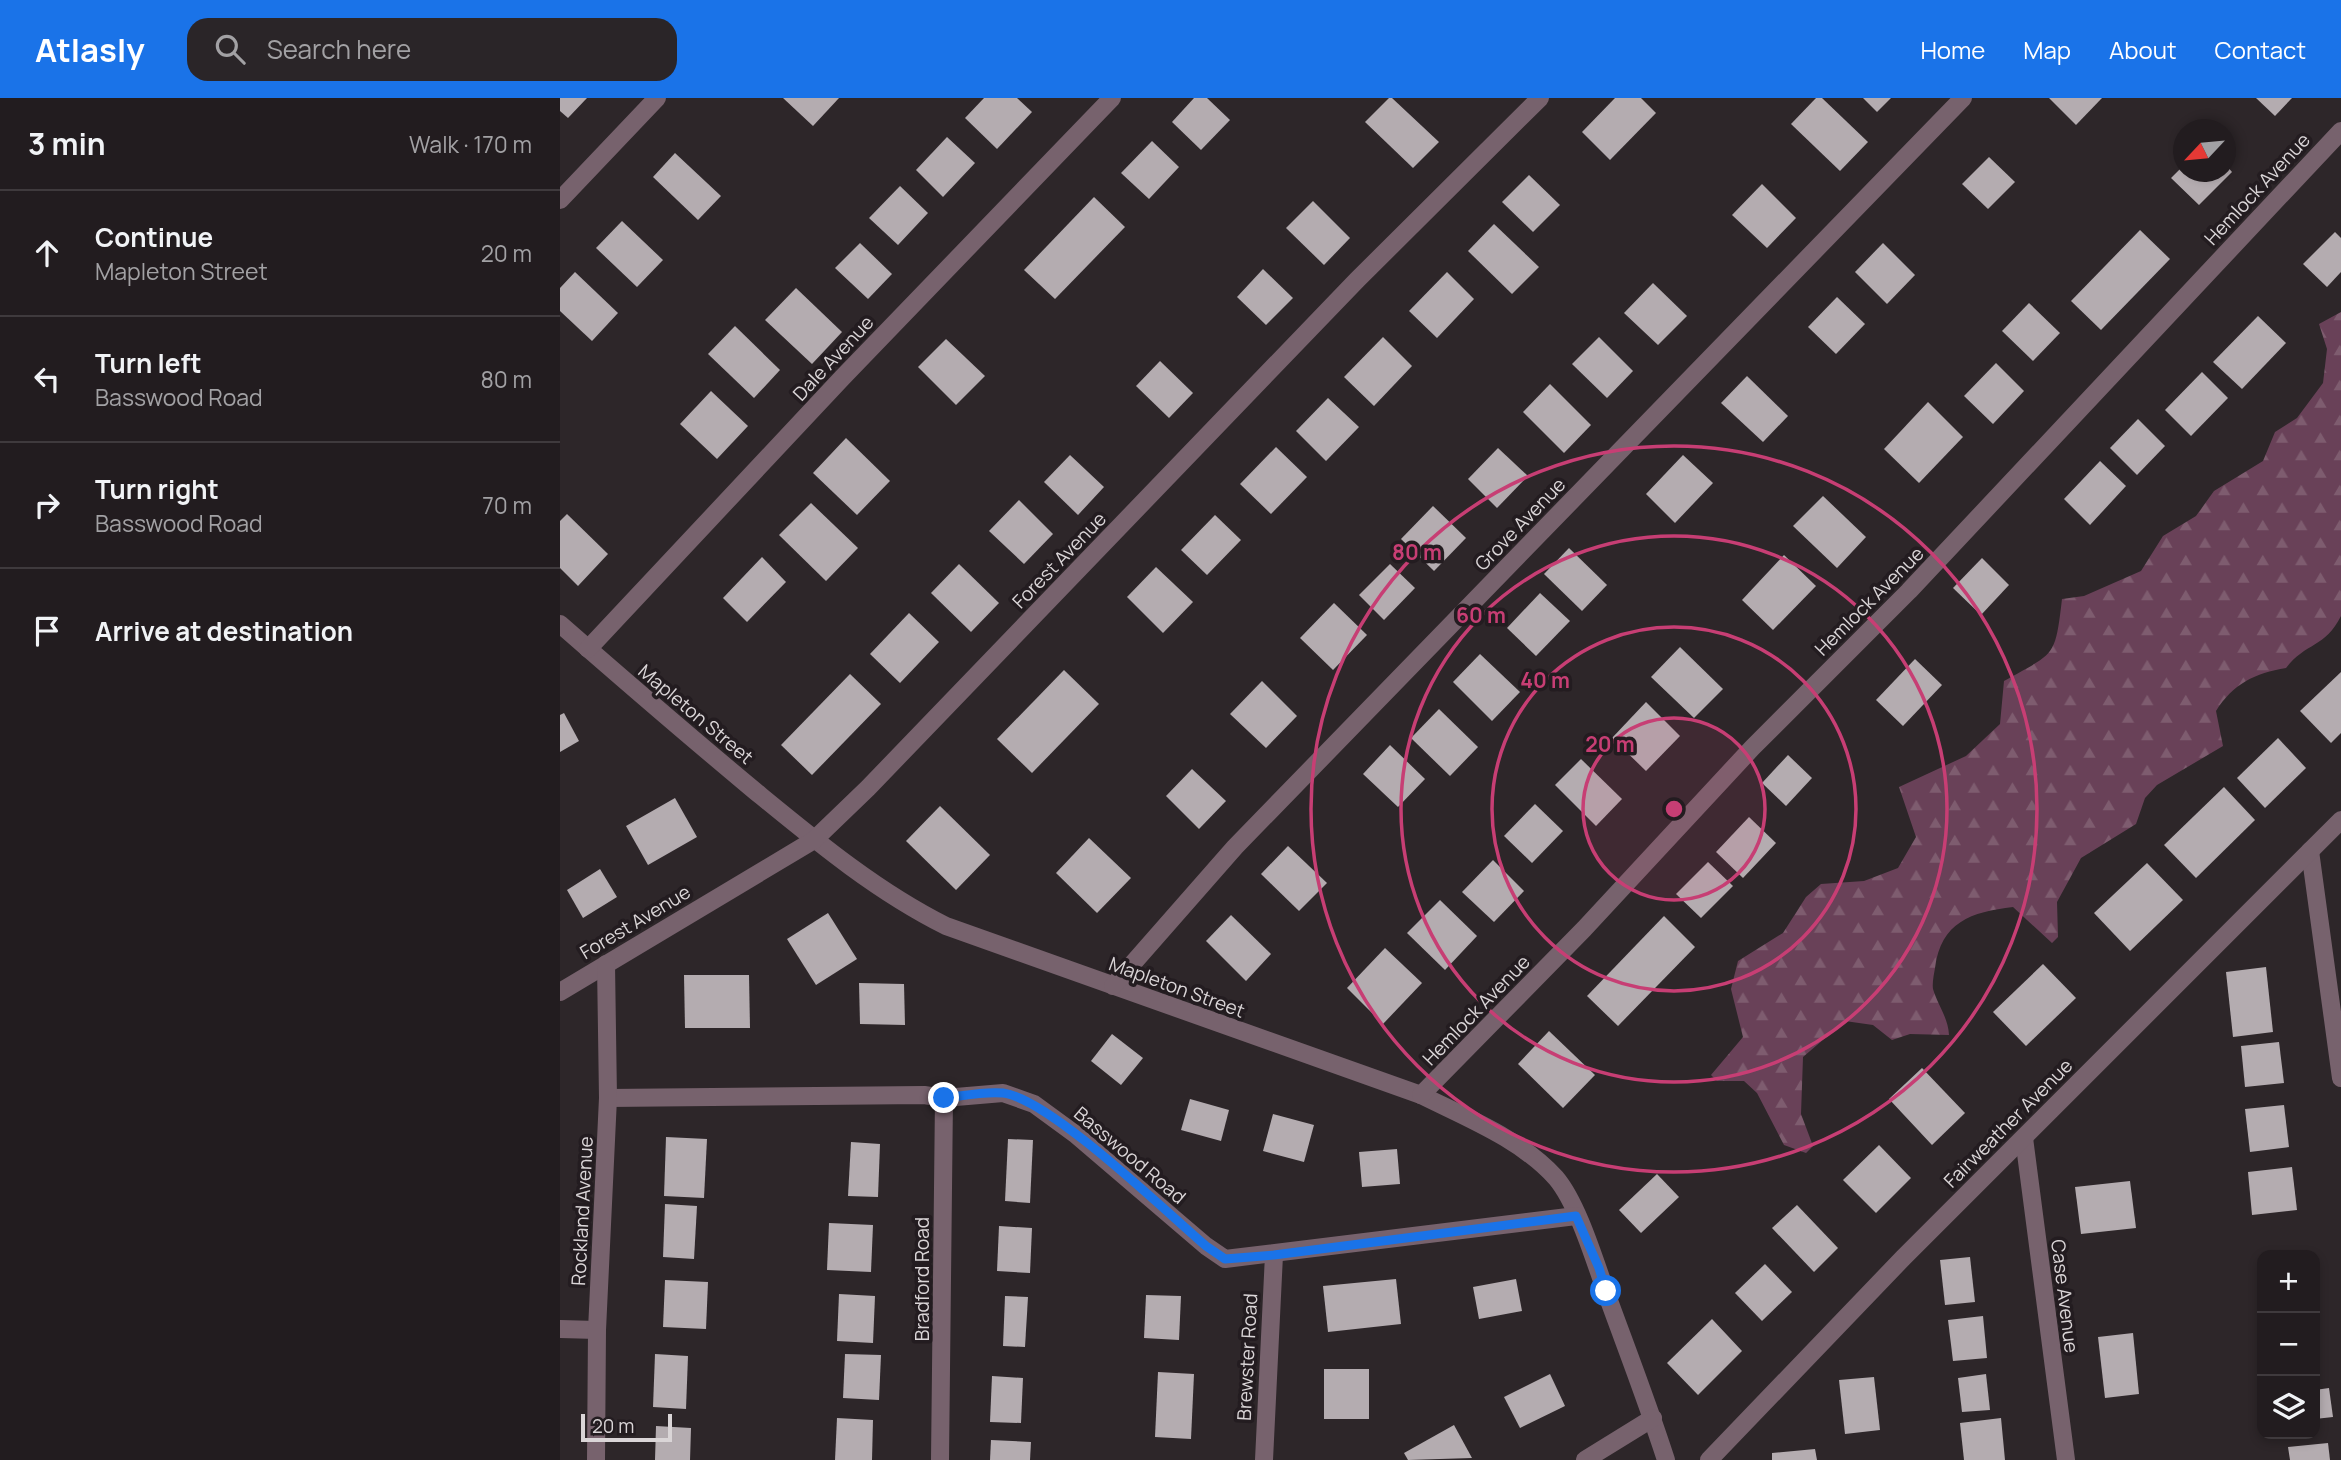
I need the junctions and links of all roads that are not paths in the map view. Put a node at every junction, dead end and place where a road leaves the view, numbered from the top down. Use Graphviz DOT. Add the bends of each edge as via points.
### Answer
graph roads {
  1 [pos="657,98"];
  2 [pos="1112,98"];
  3 [pos="1540,98"];
  4 [pos="1964,98"];
  5 [pos="2341,131"];
  6 [pos="560,200"];
  7 [pos="560,624"];
  8 [pos="588,649"];
  9 [pos="2341,820"];
  10 [pos="814,840"];
  11 [pos="2310,851"];
  12 [pos="606,964"];
  13 [pos="1113,986"];
  14 [pos="560,992"];
  15 [pos="2341,1078"];
  16 [pos="1421,1096"];
  17 [pos="608,1098"];
  18 [pos="944,1098"];
  19 [pos="2024,1138"];
  20 [pos="1576,1216"];
  21 [pos="1274,1255"];
  22 [pos="560,1329"];
  23 [pos="597,1330"];
  24 [pos="1653,1418"];
  25 [pos="596,1460"];
  26 [pos="940,1460"];
  27 [pos="1264,1460"];
  28 [pos="1585,1460"];
  29 [pos="1666,1460"];
  30 [pos="1709,1460"];
  31 [pos="2066,1460"];
  1 -- 6 [label="street"];
  2 -- 8 [label="street, Dale Avenue"];
  3 -- 10 [label="street, Forest Avenue" via="1357,280"];
  4 -- 13 [label="street, Grove Avenue" via="1235,846"];
  5 -- 16 [label="street, Hemlock Avenue" via="1909,591 1752,748"];
  7 -- 8 [label="street, Mapleton Street"];
  8 -- 10 [label="street, Mapleton Street"];
  9 -- 11 [label="street, Fairweather Avenue"];
  10 -- 12 [label="street, Forest Avenue"];
  10 -- 13 [label="street, Mapleton Street" via="866,879 946,926"];
  11 -- 15 [label="street"];
  11 -- 19 [label="street, Fairweather Avenue"];
  12 -- 14 [label="street, Forest Avenue"];
  12 -- 17 [label="street, Rockland Avenue"];
  13 -- 16 [label="street, Mapleton Street"];
  16 -- 20 [label="street, Mapleton Street" via="1488,1127 1535,1158 1555,1177"];
  17 -- 18 [label="street, Basswood Road"];
  17 -- 23 [label="street, Rockland Avenue"];
  18 -- 21 [label="street, Basswood Road" via="1003,1093 1034,1104 1225,1259"];
  18 -- 26 [label="street, Bradford Road"];
  19 -- 30 [label="street, Fairweather Avenue"];
  19 -- 31 [label="street, Case Avenue"];
  20 -- 21 [label="street, Basswood Road"];
  20 -- 24 [label="street, Mapleton Street"];
  21 -- 27 [label="street, Brewster Road"];
  22 -- 23 [label="street"];
  23 -- 25 [label="street, Rockland Avenue"];
  24 -- 28 [label="street"];
  24 -- 29 [label="street, Mapleton Street"];
}
